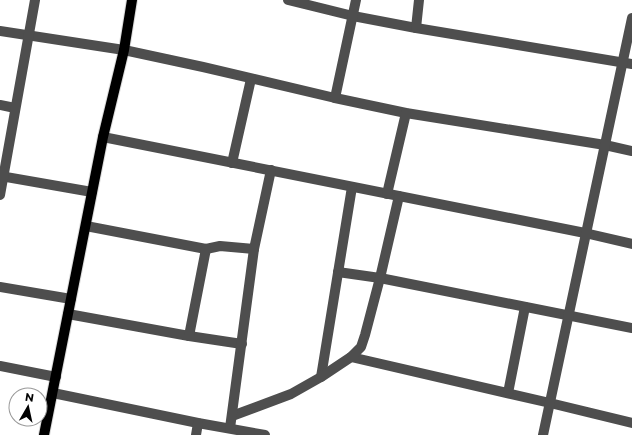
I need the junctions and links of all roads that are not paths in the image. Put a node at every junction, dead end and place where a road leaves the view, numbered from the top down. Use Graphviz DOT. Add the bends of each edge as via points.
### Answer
graph roads {
  1 [pos="35,0"];
  2 [pos="132,0"];
  3 [pos="356,0"];
  4 [pos="420,0"];
  5 [pos="294,1"];
  6 [pos="353,16"];
  7 [pos="632,18"];
  8 [pos="416,28"];
  9 [pos="0,31"];
  10 [pos="28,36"];
  11 [pos="124,50"];
  12 [pos="627,63"];
  13 [pos="251,79"];
  14 [pos="335,98"];
  15 [pos="0,105"];
  16 [pos="15,108"];
  17 [pos="406,113"];
  18 [pos="103,137"];
  19 [pos="605,145"];
  20 [pos="632,151"];
  21 [pos="232,163"];
  22 [pos="270,170"];
  23 [pos="2,177"];
  24 [pos="352,187"];
  25 [pos="92,192"];
  26 [pos="387,194"];
  27 [pos="0,195"];
  28 [pos="399,196"];
  29 [pos="86,226"];
  30 [pos="585,233"];
  31 [pos="632,244"];
  32 [pos="206,249"];
  33 [pos="254,249"];
  34 [pos="338,272"];
  35 [pos="380,278"];
  36 [pos="0,287"];
  37 [pos="72,299"];
  38 [pos="525,307"];
  39 [pos="68,314"];
  40 [pos="568,315"];
  41 [pos="632,328"];
  42 [pos="189,336"];
  43 [pos="242,344"];
  44 [pos="351,357"];
  45 [pos="0,366"];
  46 [pos="56,377"];
  47 [pos="321,377"];
  48 [pos="53,392"];
  49 [pos="508,393"];
  50 [pos="550,403"];
  51 [pos="232,416"];
  52 [pos="198,423"];
  53 [pos="632,423"];
  54 [pos="230,428"];
  55 [pos="44,435"];
  56 [pos="196,435"];
  57 [pos="265,435"];
  58 [pos="543,435"];
  1 -- 10 [label="street"];
  2 -- 11 [label="main road"];
  3 -- 6 [label="street"];
  4 -- 8 [label="street"];
  5 -- 6 [label="street"];
  6 -- 8 [label="street"];
  6 -- 14 [label="street"];
  7 -- 12 [label="street"];
  8 -- 12 [label="street"];
  9 -- 10 [label="street"];
  10 -- 11 [label="street"];
  10 -- 16 [label="street"];
  11 -- 13 [label="street"];
  11 -- 18 [label="main road"];
  12 -- 19 [label="street"];
  13 -- 14 [label="street"];
  13 -- 21 [label="street"];
  14 -- 17 [label="street"];
  15 -- 16 [label="street"];
  16 -- 23 [label="street"];
  17 -- 19 [label="street"];
  17 -- 26 [label="street"];
  18 -- 21 [label="street"];
  18 -- 25 [label="main road"];
  19 -- 20 [label="street"];
  19 -- 30 [label="street"];
  21 -- 22 [label="street"];
  22 -- 24 [label="street"];
  22 -- 33 [label="street"];
  23 -- 25 [label="street"];
  23 -- 27 [label="street"];
  24 -- 26 [label="street"];
  24 -- 34 [label="street"];
  25 -- 29 [label="main road"];
  26 -- 28 [label="street"];
  28 -- 30 [label="street"];
  28 -- 35 [label="street"];
  29 -- 32 [label="street"];
  29 -- 37 [label="main road"];
  30 -- 31 [label="street"];
  30 -- 40 [label="street"];
  32 -- 33 [label="street" via="220,246"];
  32 -- 42 [label="street"];
  33 -- 43 [label="street"];
  34 -- 35 [label="street"];
  34 -- 47 [label="street"];
  35 -- 38 [label="street"];
  35 -- 44 [label="street" via="365,335 360,347"];
  36 -- 37 [label="street"];
  37 -- 39 [label="main road"];
  38 -- 40 [label="street"];
  38 -- 49 [label="street"];
  39 -- 42 [label="street"];
  39 -- 46 [label="main road"];
  40 -- 41 [label="street"];
  40 -- 50 [label="street"];
  42 -- 43 [label="street"];
  43 -- 51 [label="street"];
  44 -- 47 [label="street"];
  44 -- 49 [label="street"];
  45 -- 46 [label="street"];
  46 -- 48 [label="main road"];
  47 -- 51 [label="street" via="291,394"];
  48 -- 52 [label="street"];
  48 -- 55 [label="main road"];
  49 -- 50 [label="street"];
  50 -- 53 [label="street"];
  50 -- 58 [label="street"];
  51 -- 54 [label="street"];
  52 -- 54 [label="street"];
  52 -- 56 [label="street"];
  54 -- 57 [label="street"];
}
